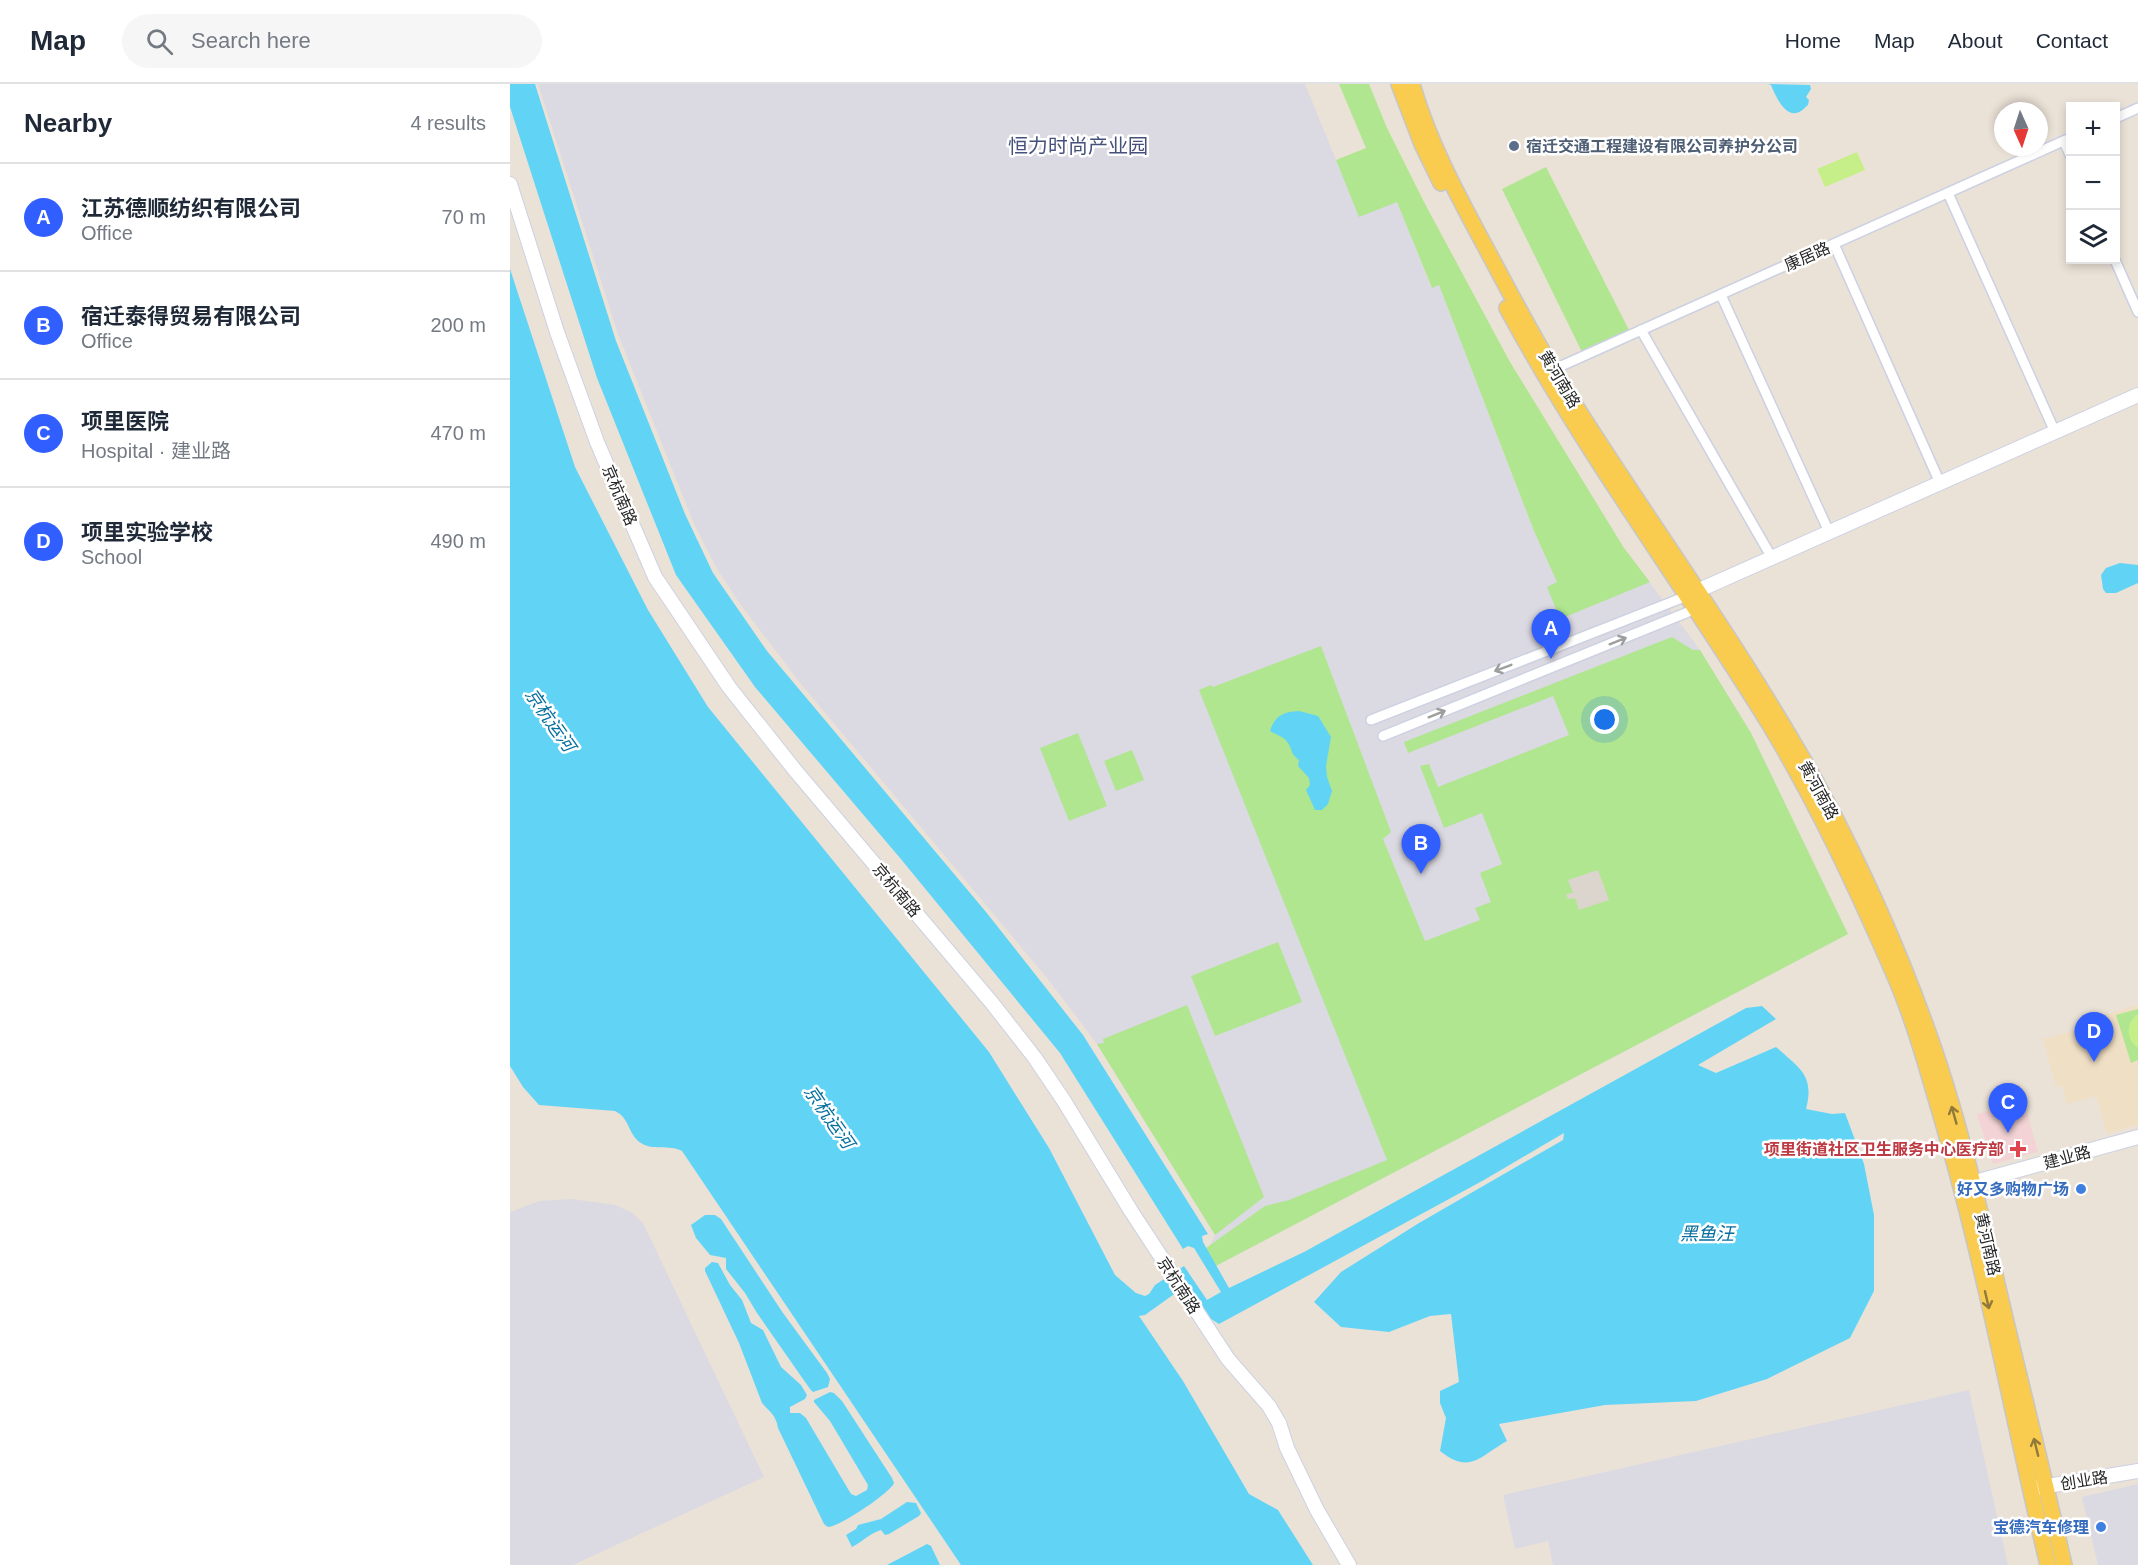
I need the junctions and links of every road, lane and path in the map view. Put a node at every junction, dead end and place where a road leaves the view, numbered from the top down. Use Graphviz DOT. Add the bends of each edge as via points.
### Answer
graph roads {
  1 [pos="1411,88"];
  2 [pos="2138,108"];
  3 [pos="2120,116"];
  4 [pos="2066,140"];
  5 [pos="510,184"];
  6 [pos="1948,193"];
  7 [pos="1834,244"];
  8 [pos="2117,264"];
  9 [pos="1720,295"];
  10 [pos="2138,312"];
  11 [pos="1641,330"];
  12 [pos="1548,372"];
  13 [pos="2138,395"];
  14 [pos="2055,432"];
  15 [pos="1940,483"];
  16 [pos="1829,532"];
  17 [pos="1772,558"];
  18 [pos="1697,600"];
  19 [pos="1371,720"];
  20 [pos="1383,736"];
  21 [pos="2138,1137"];
  22 [pos="1967,1184"];
  23 [pos="2138,1471"];
  24 [pos="2046,1486"];
  25 [pos="2030,1489"];
  26 [pos="1349,1565"];
  27 [pos="2048,1565"];
  28 [pos="2064,1565"];
  1 -- 12 [label="main road, 黄河南路" via="1422,144"];
  2 -- 3 [label="street"];
  4 -- 6 [label="street, 康居路"];
  5 -- 26 [label="street, 京杭南路" via="556,332 597,442 655,577 729,687 1035,1058 1228,1359 1279,1422 1317,1510"];
  6 -- 7 [label="street, 康居路"];
  6 -- 14 [label="street"];
  7 -- 9 [label="street, 康居路"];
  7 -- 15 [label="street"];
  8 -- 10 [label="street"];
  9 -- 11 [label="street, 康居路"];
  9 -- 16 [label="street"];
  11 -- 12 [label="street, 康居路"];
  11 -- 17 [label="street"];
  12 -- 18 [label="main road, 黄河南路"];
  13 -- 14 [label="street"];
  14 -- 15 [label="street"];
  15 -- 16 [label="street"];
  16 -- 17 [label="street"];
  17 -- 18 [label="street"];
  18 -- 19 [label="street, one-way"];
  20 -- 18 [label="street, one-way"];
  18 -- 22 [label="main road, 黄河南路" via="1804,786 1850,876 1904,999"];
  21 -- 22 [label="street, 建业路"];
  24 -- 22 [label="main road, 黄河南路, one-way"];
  22 -- 25 [label="main road, 黄河南路, one-way"];
  23 -- 24 [label="street, 创业路"];
  24 -- 25 [label="street, 创业路"];
  24 -- 28 [label="main road, 黄河南路"];
  25 -- 27 [label="main road, 黄河南路"];
}
